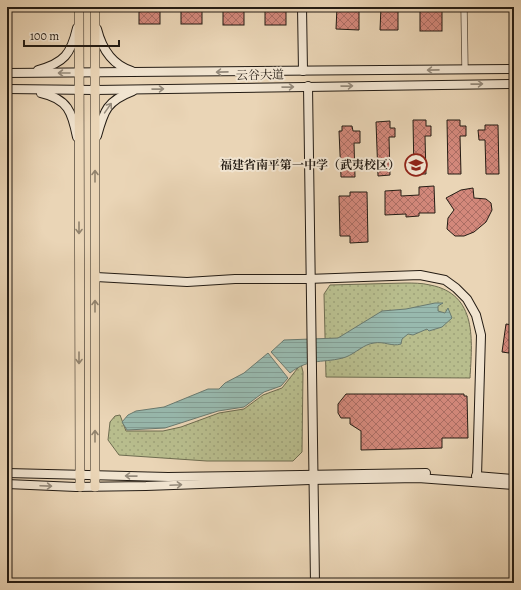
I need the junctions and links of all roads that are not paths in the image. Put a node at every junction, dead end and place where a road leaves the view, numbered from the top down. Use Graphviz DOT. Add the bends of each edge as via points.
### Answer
graph roads {
  1 [pos="79,7"];
  2 [pos="95,7"];
  3 [pos="302,7"];
  4 [pos="307,7"];
  5 [pos="464,7"];
  6 [pos="79,21"];
  7 [pos="95,23"];
  8 [pos="465,69"];
  9 [pos="514,69"];
  10 [pos="306,71"];
  11 [pos="7,73"];
  12 [pos="29,73"];
  13 [pos="79,73"];
  14 [pos="95,73"];
  15 [pos="139,73"];
  16 [pos="514,84"];
  17 [pos="306,86"];
  18 [pos="7,89"];
  19 [pos="140,89"];
  20 [pos="29,90"];
  21 [pos="79,90"];
  22 [pos="95,90"];
  23 [pos="95,143"];
  24 [pos="79,149"];
  25 [pos="96,277"];
  26 [pos="309,279"];
  27 [pos="7,473"];
  28 [pos="79,475"];
  29 [pos="95,475"];
  30 [pos="312,476"];
  31 [pos="477,476"];
  32 [pos="514,479"];
  33 [pos="7,484"];
  34 [pos="514,485"];
  35 [pos="80,487"];
  36 [pos="96,487"];
  37 [pos="310,583"];
  38 [pos="315,583"];
  1 -- 6 [label="main road"];
  2 -- 7 [label="main road"];
  3 -- 10 [label="main road"];
  4 -- 10 [label="main road"];
  5 -- 8 [label="street"];
  6 -- 12 [label="main road" via="72,47 62,59 57,64"];
  6 -- 13 [label="main road"];
  7 -- 14 [label="main road"];
  7 -- 15 [label="main road" via="98,36 111,59 124,68"];
  8 -- 9 [label="main road, 云谷大道"];
  8 -- 10 [label="main road, 云谷大道, one-way"];
  10 -- 15 [label="main road, 云谷大道, one-way"];
  11 -- 12 [label="main road, 云谷大道"];
  13 -- 12 [label="main road, 云谷大道, one-way"];
  13 -- 14 [label="main road, 云谷大道"];
  13 -- 21 [label="main road"];
  14 -- 15 [label="main road, 云谷大道"];
  14 -- 22 [label="main road"];
  17 -- 16 [label="main road, 云谷大道, one-way"];
  19 -- 17 [label="main road, 云谷大道, one-way"];
  17 -- 26 [label="main road"];
  18 -- 20 [label="main road, 云谷大道"];
  19 -- 22 [label="main road, 云谷大道"];
  23 -- 19 [label="main road, one-way" via="107,107 116,99"];
  20 -- 21 [label="main road, 云谷大道"];
  20 -- 24 [label="main road" via="53,97 66,105 71,114"];
  21 -- 22 [label="main road, 云谷大道"];
  21 -- 24 [label="main road"];
  22 -- 23 [label="main road"];
  25 -- 23 [label="main road, one-way"];
  24 -- 28 [label="main road, one-way"];
  25 -- 26 [label="main road" via="187,282"];
  29 -- 25 [label="main road, one-way"];
  26 -- 30 [label="main road"];
  26 -- 31 [label="main road" via="420,275 445,280 467,300 476,315 481,335"];
  27 -- 28 [label="main road"];
  28 -- 29 [label="main road"];
  28 -- 35 [label="main road"];
  30 -- 29 [label="main road, one-way"];
  29 -- 36 [label="main road"];
  30 -- 31 [label="main road" via="414,472"];
  30 -- 34 [label="main road" via="418,478"];
  36 -- 30 [label="main road, one-way"];
  30 -- 37 [label="main road"];
  30 -- 38 [label="main road"];
  31 -- 32 [label="main road"];
  33 -- 35 [label="main road, one-way"];
  35 -- 36 [label="main road"];
}
